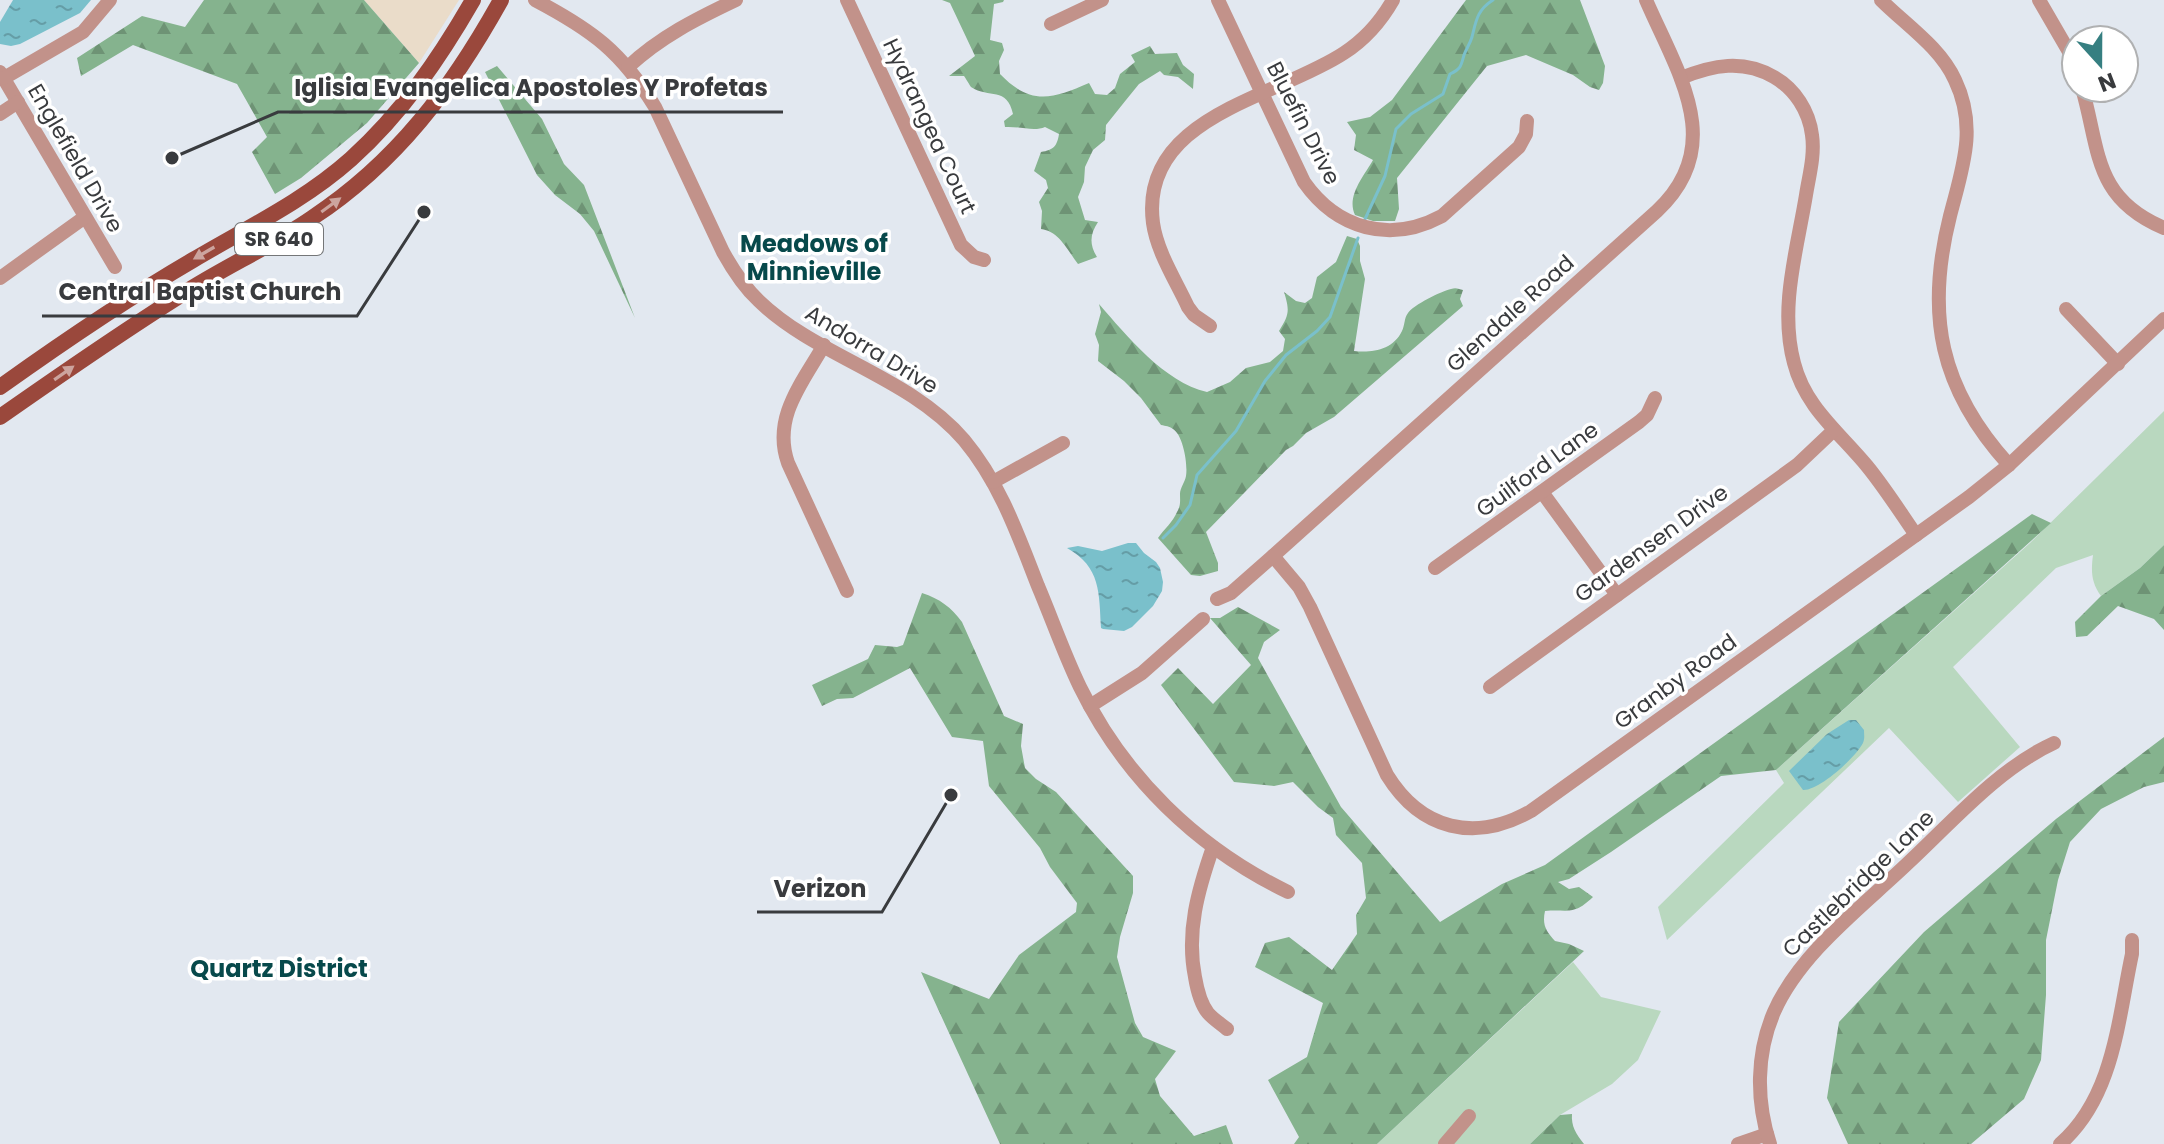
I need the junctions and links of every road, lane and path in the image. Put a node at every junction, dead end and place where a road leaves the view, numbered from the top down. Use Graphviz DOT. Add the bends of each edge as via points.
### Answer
graph roads {
  1 [pos="110,0"];
  2 [pos="473,0"];
  3 [pos="501,0"];
  4 [pos="535,0"];
  5 [pos="736,0"];
  6 [pos="847,0"];
  7 [pos="1102,0"];
  8 [pos="1218,0"];
  9 [pos="1393,0"];
  10 [pos="1646,0"];
  11 [pos="1881,0"];
  12 [pos="2039,0"];
  13 [pos="717,4"];
  14 [pos="1051,24"];
  15 [pos="2060,36"];
  16 [pos="628,67"];
  17 [pos="2,75"];
  18 [pos="1681,78"];
  19 [pos="1262,94"];
  20 [pos="18,102"];
  21 [pos="2085,104"];
  22 [pos="0,114"];
  23 [pos="1527,121"];
  24 [pos="85,217"];
  25 [pos="2164,228"];
  26 [pos="984,260"];
  27 [pos="115,267"];
  28 [pos="0,278"];
  29 [pos="2066,309"];
  30 [pos="2164,319"];
  31 [pos="1210,326"];
  32 [pos="824,345"];
  33 [pos="2118,364"];
  34 [pos="0,387"];
  35 [pos="1655,398"];
  36 [pos="0,417"];
  37 [pos="1834,430"];
  38 [pos="1063,443"];
  39 [pos="2009,465"];
  40 [pos="993,482"];
  41 [pos="1542,492"];
  42 [pos="1916,535"];
  43 [pos="1273,556"];
  44 [pos="1435,568"];
  45 [pos="847,591"];
  46 [pos="1617,595"];
  47 [pos="1217,599"];
  48 [pos="1203,619"];
  49 [pos="1490,687"];
  50 [pos="1090,706"];
  51 [pos="2054,743"];
  52 [pos="1213,847"];
  53 [pos="1288,892"];
  54 [pos="2132,940"];
  55 [pos="1227,1029"];
  56 [pos="1469,1116"];
  57 [pos="1769,1139"];
  58 [pos="1445,1144"];
  59 [pos="1738,1144"];
  60 [pos="2060,1144"];
  1 -- 17 [label="street" via="83,32"];
  2 -- 34 [label="main road, SR 640, one-way" via="412,95 351,159 309,192 143,290"];
  36 -- 3 [label="main road, SR 640, one-way" via="184,293 314,218 370,174 433,107"];
  4 -- 16 [label="street, Andorra Drive" via="590,31"];
  5 -- 13 [label="street"];
  6 -- 26 [label="street, Hydrangea Court" via="961,245"];
  7 -- 14 [label="street"];
  8 -- 19 [label="street, Bluefin Drive"];
  9 -- 19 [label="street" via="1370,31 1345,52"];
  10 -- 18 [label="street, Glendale Road"];
  11 -- 39 [label="street" via="1943,60 1964,104 1966,160 1942,254 1941,333 1952,377 1968,410"];
  12 -- 15 [label="street"];
  13 -- 16 [label="street"];
  16 -- 32 [label="street, Andorra Drive" via="655,107 735,272 767,308"];
  17 -- 20 [label="street, Englefield Drive"];
  18 -- 37 [label="street" via="1722,65 1754,68 1785,84 1807,116 1813,155 1788,326 1801,385"];
  18 -- 43 [label="street, Glendale Road" via="1693,113 1694,142 1672,196"];
  19 -- 23 [label="street, Bluefin Drive" via="1313,194 1345,220 1377,229 1417,226 1448,212 1519,147"];
  19 -- 31 [label="street" via="1180,140 1163,163 1154,191 1153,224 1161,250 1188,307"];
  20 -- 22 [label="street"];
  20 -- 24 [label="street, Englefield Drive"];
  21 -- 25 [label="street" via="2106,179 2126,204"];
  24 -- 27 [label="street, Englefield Drive"];
  24 -- 28 [label="street"];
  29 -- 33 [label="street"];
  30 -- 33 [label="street, Granby Road"];
  32 -- 40 [label="street, Andorra Drive" via="936,414 964,441"];
  32 -- 45 [label="street" via="786,415 782,441"];
  33 -- 39 [label="street, Granby Road"];
  35 -- 41 [label="street, Guilford Lane" via="1639,422"];
  37 -- 42 [label="street" via="1865,463"];
  37 -- 46 [label="street, Gardensen Drive" via="1797,465"];
  38 -- 40 [label="street"];
  39 -- 42 [label="street, Granby Road"];
  40 -- 50 [label="street, Andorra Drive"];
  41 -- 44 [label="street, Guilford Lane"];
  41 -- 46 [label="street"];
  42 -- 43 [label="street, Granby Road" via="1531,811 1504,824 1472,829 1431,819 1395,788 1310,607"];
  43 -- 47 [label="street, Glendale Road"];
  46 -- 49 [label="street, Gardensen Drive"];
  48 -- 50 [label="street" via="1142,673"];
  50 -- 52 [label="street, Andorra Drive" via="1137,776"];
  51 -- 57 [label="street, Castlebridge Lane" via="2022,759 1973,802 1794,977 1774,1012 1762,1053 1760,1091"];
  52 -- 53 [label="street, Andorra Drive"];
  52 -- 55 [label="street" via="1195,904 1192,965 1201,1001"];
  54 -- 60 [label="street" via="2105,1079 2088,1113"];
  56 -- 58 [label="street"];
  57 -- 59 [label="street"];
}
